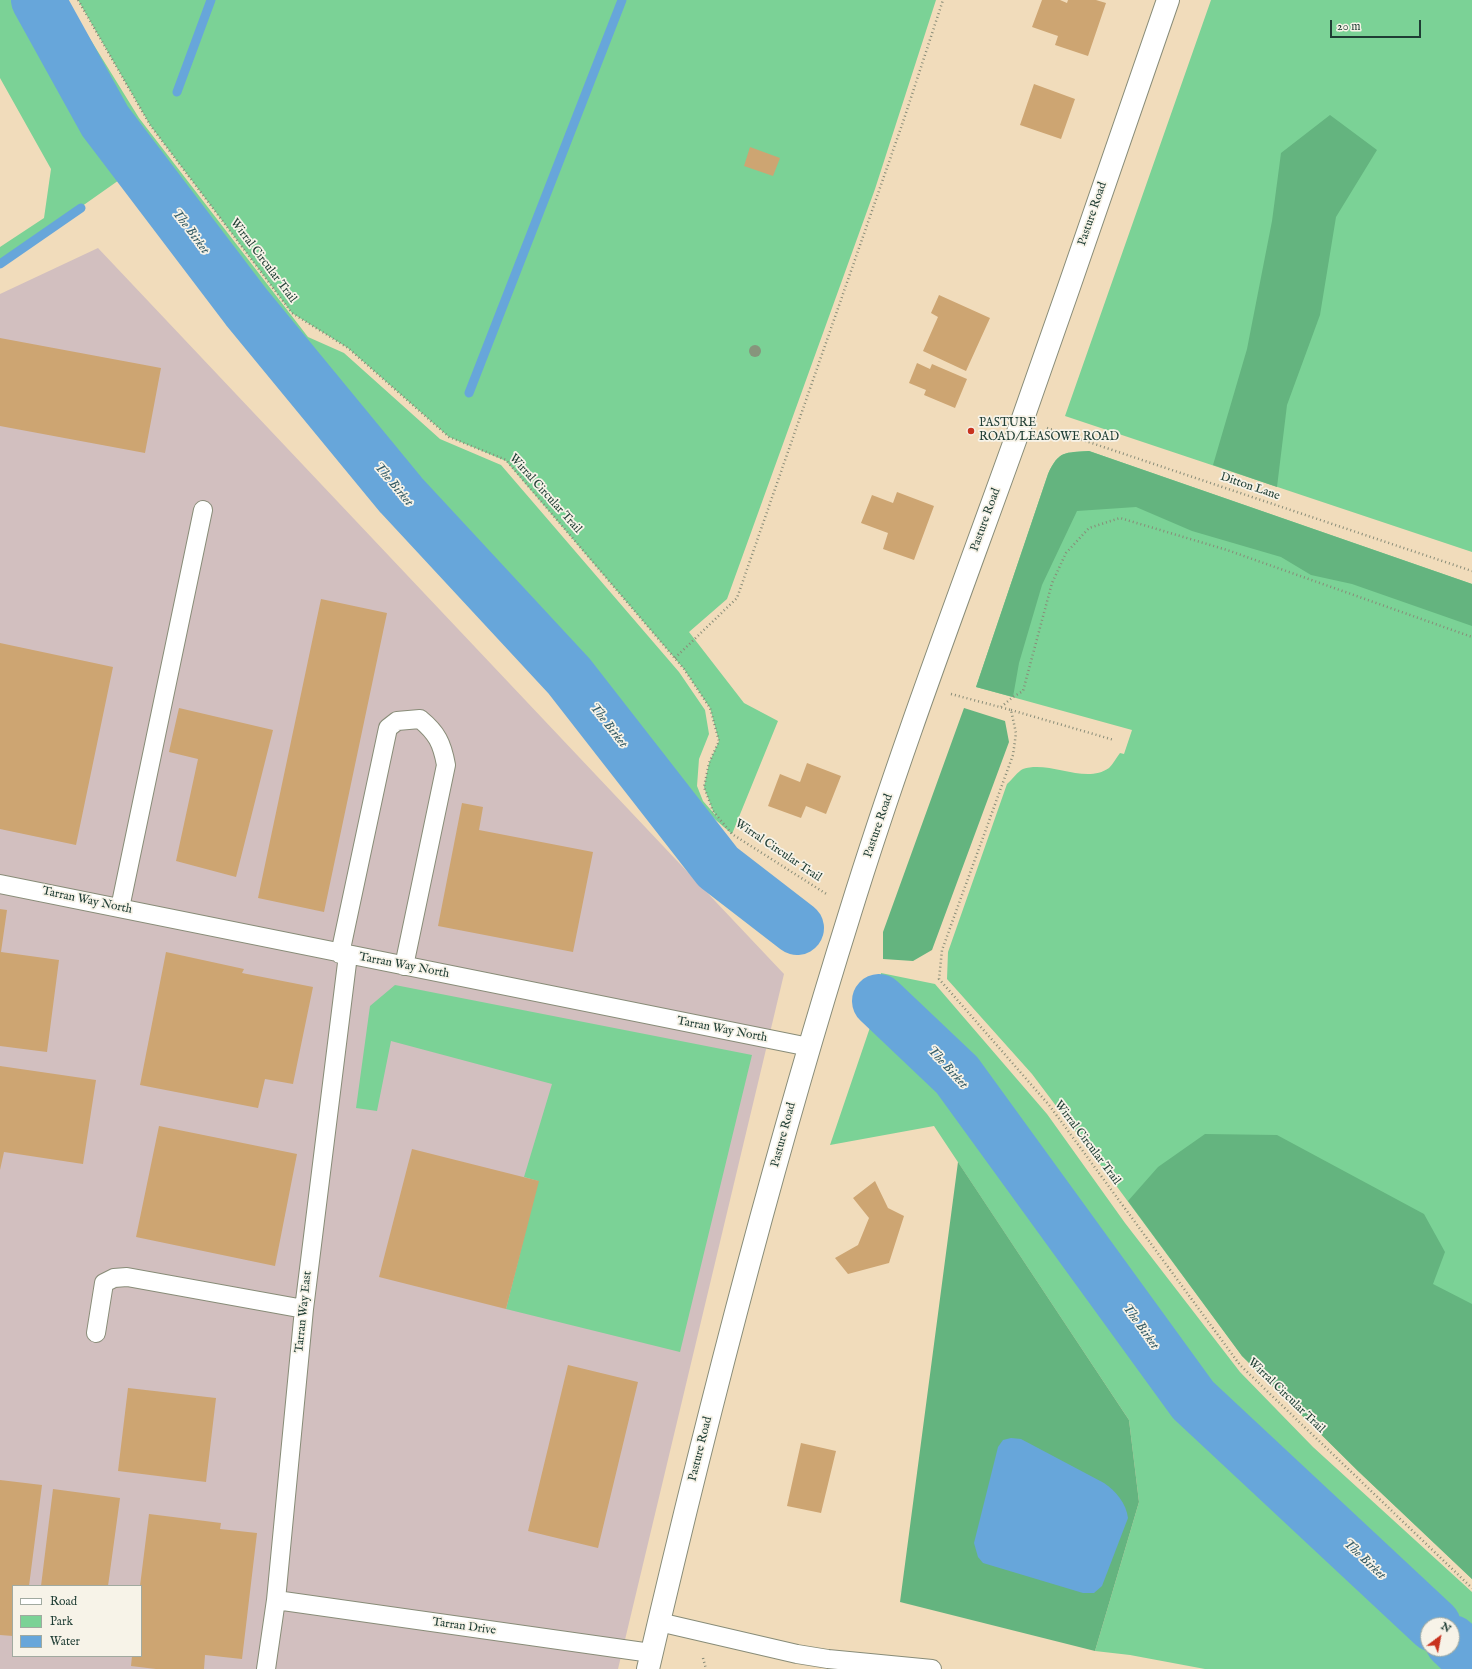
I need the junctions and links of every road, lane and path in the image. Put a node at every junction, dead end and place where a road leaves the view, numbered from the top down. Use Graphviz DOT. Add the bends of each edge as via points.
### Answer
graph roads {
  1 [pos="78,0"];
  2 [pos="943,0"];
  3 [pos="1168,0"];
  4 [pos="1022,420"];
  5 [pos="203,510"];
  6 [pos="1472,571"];
  7 [pos="1472,637"];
  8 [pos="675,658"];
  9 [pos="926,687"];
  10 [pos="1001,707"];
  11 [pos="1011,710"];
  12 [pos="1114,740"];
  13 [pos="0,884"];
  14 [pos="120,908"];
  15 [pos="851,910"];
  16 [pos="344,954"];
  17 [pos="404,966"];
  18 [pos="808,1047"];
  19 [pos="304,1309"];
  20 [pos="96,1333"];
  21 [pos="1472,1588"];
  22 [pos="276,1600"];
  23 [pos="659,1622"];
  24 [pos="650,1661"];
  25 [pos="266,1669"];
  26 [pos="932,1669"];
  1 -- 8 [label="path, Wirral Circular Trail" via="150,125 292,313 348,348 449,437 506,460"];
  2 -- 8 [label="path" via="737,598"];
  3 -- 4 [label="main road, Pasture Road"];
  4 -- 6 [label="path, Ditton Lane"];
  4 -- 9 [label="main road, Pasture Road"];
  5 -- 14 [label="lane"];
  7 -- 10 [label="path" via="1227,550 1120,518 1089,528 1066,553 1052,583 1022,691"];
  8 -- 15 [label="path, Wirral Circular Trail" via="710,708 719,741 709,764 704,787 713,811 732,834"];
  9 -- 10 [label="path"];
  9 -- 15 [label="main road, Pasture Road"];
  10 -- 11 [label="path"];
  11 -- 12 [label="path"];
  11 -- 21 [label="path, Wirral Circular Trail" via="1016,733 1013,755 942,950 939,979 1049,1105 1240,1364"];
  13 -- 14 [label="lane, Tarran Way North"];
  14 -- 16 [label="lane, Tarran Way North"];
  15 -- 18 [label="main road, Pasture Road"];
  16 -- 17 [label="lane, Tarran Way North"];
  16 -- 17 [label="lane, Tarran Way East" via="388,728 396,720 420,719 438,738 446,764"];
  16 -- 19 [label="lane, Tarran Way East"];
  17 -- 18 [label="lane, Tarran Way North"];
  18 -- 23 [label="main road, Pasture Road" via="739,1300"];
  19 -- 20 [label="lane" via="127,1277 114,1278 104,1284"];
  19 -- 22 [label="lane, Tarran Way East"];
  22 -- 24 [label="lane, Tarran Drive"];
  22 -- 25 [label="lane, Tarran Way East"];
  23 -- 24 [label="main road, Pasture Road"];
  23 -- 26 [label="lane" via="797,1654"];
}
